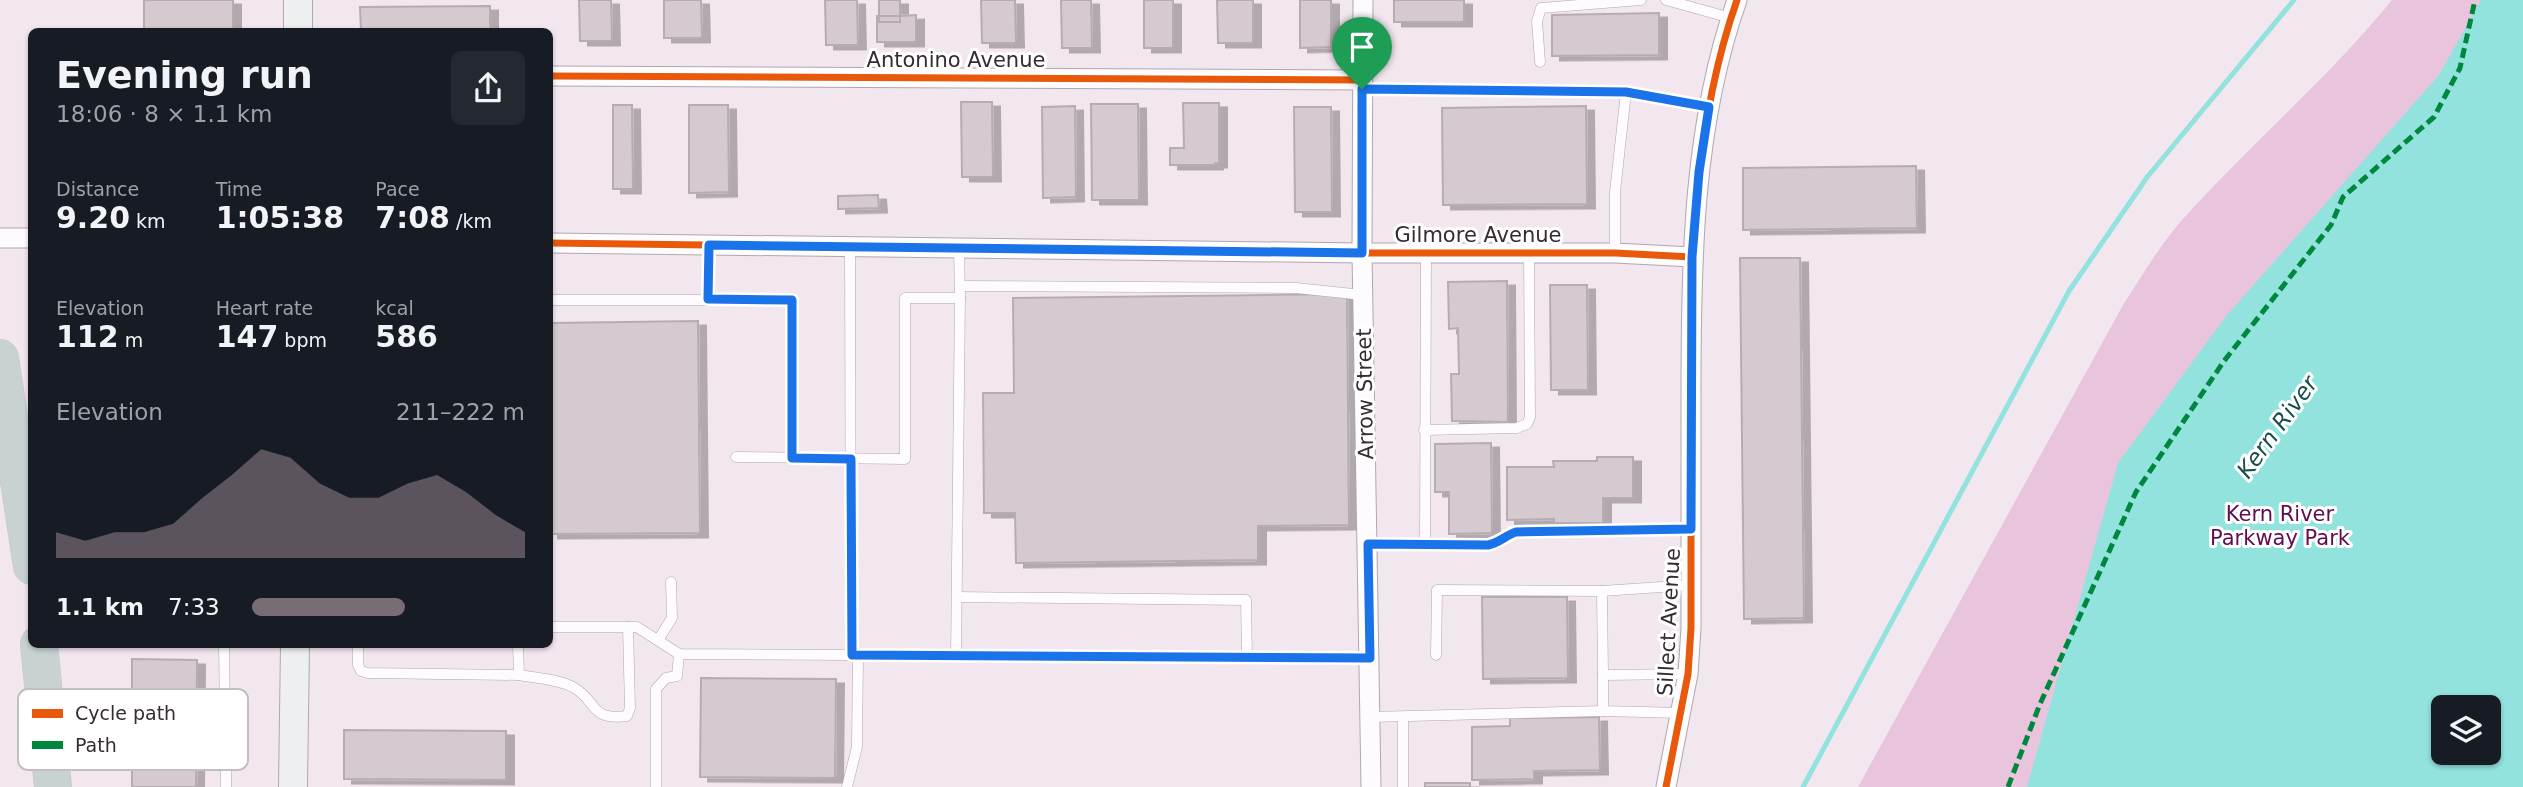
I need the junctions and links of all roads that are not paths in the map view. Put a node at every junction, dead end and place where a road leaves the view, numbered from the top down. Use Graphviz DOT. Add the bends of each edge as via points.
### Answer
graph roads {
  1 [pos="298,0"];
  2 [pos="1363,0"];
  3 [pos="1641,0"];
  4 [pos="1666,0"];
  5 [pos="1734,9"];
  6 [pos="298,28"];
  7 [pos="1540,62"];
  8 [pos="553,76"];
  9 [pos="1362,85"];
  10 [pos="1626,92"];
  11 [pos="1709,107"];
  12 [pos="0,238"];
  13 [pos="28,238"];
  14 [pos="553,243"];
  15 [pos="709,245"];
  16 [pos="850,247"];
  17 [pos="959,248"];
  18 [pos="1426,252"];
  19 [pos="1530,252"];
  20 [pos="1362,253"];
  21 [pos="1615,253"];
  22 [pos="1692,257"];
  23 [pos="960,286"];
  24 [pos="1363,295"];
  25 [pos="960,298"];
  26 [pos="708,299"];
  27 [pos="553,300"];
  28 [pos="0,358"];
  29 [pos="1424,430"];
  30 [pos="736,457"];
  31 [pos="792,458"];
  32 [pos="851,459"];
  33 [pos="1691,529"];
  34 [pos="28,540"];
  35 [pos="1368,544"];
  36 [pos="1425,545"];
  37 [pos="671,582"];
  38 [pos="1691,585"];
  39 [pos="1602,591"];
  40 [pos="957,597"];
  41 [pos="553,627"];
  42 [pos="628,627"];
  43 [pos="658,640"];
  44 [pos="39,648"];
  45 [pos="224,648"];
  46 [pos="295,648"];
  47 [pos="358,648"];
  48 [pos="518,648"];
  49 [pos="679,654"];
  50 [pos="855,655"];
  51 [pos="1436,655"];
  52 [pos="956,656"];
  53 [pos="1247,658"];
  54 [pos="1370,658"];
  55 [pos="1688,674"];
  56 [pos="519,675"];
  57 [pos="1603,675"];
  58 [pos="43,689"];
  59 [pos="225,689"];
  60 [pos="1604,711"];
  61 [pos="1682,713"];
  62 [pos="1371,718"];
  63 [pos="1403,718"];
  64 [pos="293,787"];
  65 [pos="656,787"];
  66 [pos="847,787"];
  67 [pos="1371,787"];
  68 [pos="1403,787"];
  69 [pos="1666,787"];
  1 -- 6 [label="main road"];
  2 -- 9 [label="street, Arrow Street"];
  3 -- 7 [label="lane" via="1541,8 1537,21"];
  4 -- 5 [label="lane"];
  5 -- 11 [label="street, Sillect Avenue"];
  8 -- 9 [label="street, Antonino Avenue"];
  9 -- 10 [label="lane"];
  9 -- 20 [label="street, Arrow Street"];
  10 -- 11 [label="lane"];
  10 -- 21 [label="lane" via="1615,192"];
  11 -- 22 [label="street, Sillect Avenue"];
  12 -- 13 [label="street"];
  14 -- 15 [label="street, Gilmore Avenue"];
  15 -- 16 [label="street, Gilmore Avenue"];
  15 -- 26 [label="lane"];
  16 -- 17 [label="street, Gilmore Avenue"];
  16 -- 32 [label="lane"];
  17 -- 20 [label="street, Gilmore Avenue"];
  17 -- 23 [label="lane"];
  18 -- 19 [label="street, Gilmore Avenue"];
  18 -- 20 [label="street, Gilmore Avenue"];
  18 -- 29 [label="lane"];
  19 -- 21 [label="street, Gilmore Avenue"];
  19 -- 29 [label="lane" via="1527,424"];
  20 -- 24 [label="street, Arrow Street"];
  21 -- 22 [label="street, Gilmore Avenue"];
  22 -- 33 [label="street, Sillect Avenue"];
  23 -- 24 [label="lane" via="1296,288"];
  23 -- 25 [label="lane"];
  24 -- 35 [label="street, Arrow Street"];
  25 -- 32 [label="lane" via="905,298 905,459"];
  25 -- 40 [label="lane"];
  26 -- 27 [label="lane"];
  26 -- 31 [label="lane" via="792,300"];
  28 -- 34 [label="highway"];
  29 -- 36 [label="lane"];
  30 -- 31 [label="lane"];
  31 -- 32 [label="lane"];
  32 -- 50 [label="lane"];
  33 -- 36 [label="lane" via="1516,532 1497,544"];
  33 -- 38 [label="street, Sillect Avenue"];
  35 -- 36 [label="lane"];
  35 -- 54 [label="street, Arrow Street"];
  37 -- 43 [label="lane" via="672,618"];
  38 -- 39 [label="lane"];
  38 -- 55 [label="street, Sillect Avenue"];
  39 -- 51 [label="lane" via="1437,590"];
  39 -- 57 [label="lane"];
  40 -- 52 [label="lane"];
  40 -- 53 [label="lane" via="1246,600"];
  41 -- 42 [label="lane"];
  42 -- 43 [label="lane" via="637,627"];
  42 -- 56 [label="lane" via="631,708 627,716 607,717 574,688"];
  43 -- 49 [label="lane"];
  44 -- 58 [label="highway"];
  45 -- 59 [label="lane"];
  46 -- 64 [label="main road"];
  47 -- 56 [label="lane" via="358,665 368,673"];
  48 -- 56 [label="lane"];
  49 -- 50 [label="lane"];
  49 -- 65 [label="lane" via="677,676 666,678 656,689"];
  50 -- 52 [label="lane"];
  50 -- 66 [label="lane" via="857,747"];
  52 -- 53 [label="lane"];
  53 -- 54 [label="lane"];
  54 -- 62 [label="street, Arrow Street"];
  55 -- 57 [label="lane"];
  55 -- 61 [label="street, Sillect Avenue"];
  57 -- 60 [label="lane"];
  60 -- 61 [label="lane"];
  60 -- 63 [label="lane"];
  61 -- 69 [label="street, Sillect Avenue"];
  62 -- 63 [label="lane"];
  62 -- 67 [label="street, Arrow Street"];
  63 -- 68 [label="lane"];
}
